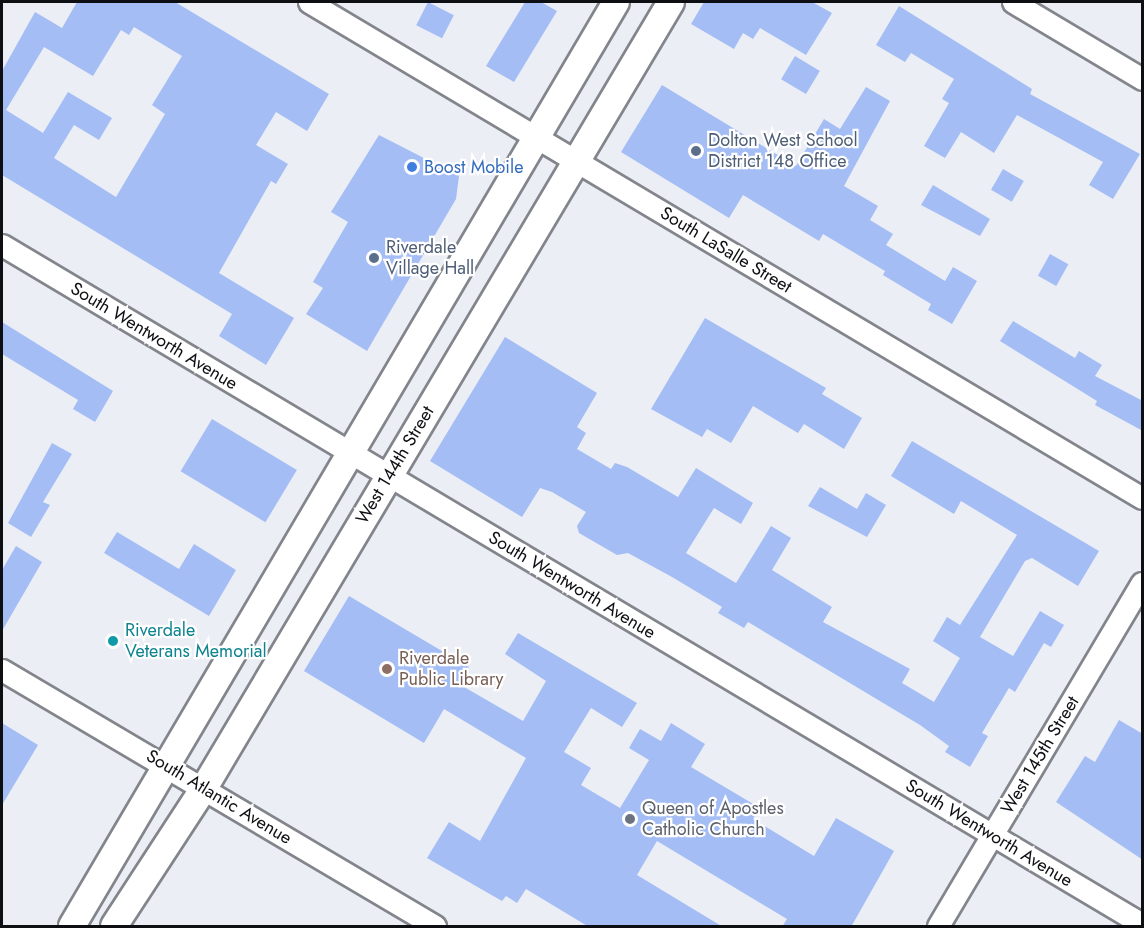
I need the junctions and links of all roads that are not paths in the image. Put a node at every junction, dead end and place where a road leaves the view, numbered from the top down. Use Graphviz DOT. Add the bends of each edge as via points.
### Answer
graph roads {
  1 [pos="309,2"];
  2 [pos="616,2"];
  3 [pos="671,2"];
  4 [pos="1013,2"];
  5 [pos="1143,79"];
  6 [pos="536,137"];
  7 [pos="576,161"];
  8 [pos="2,245"];
  9 [pos="352,454"];
  10 [pos="388,476"];
  11 [pos="1143,498"];
  12 [pos="1143,583"];
  13 [pos="2,670"];
  14 [pos="164,765"];
  15 [pos="204,788"];
  16 [pos="993,835"];
  17 [pos="1143,924"];
  18 [pos="72,927"];
  19 [pos="114,927"];
  20 [pos="435,927"];
  21 [pos="938,927"];
  1 -- 6 [label="street, South LaSalle Street"];
  2 -- 6 [label="street"];
  3 -- 7 [label="street, West 144th Street"];
  4 -- 5 [label="street"];
  6 -- 7 [label="street, South LaSalle Street"];
  6 -- 9 [label="street"];
  7 -- 10 [label="street, West 144th Street"];
  7 -- 11 [label="street, South LaSalle Street"];
  8 -- 9 [label="street, South Wentworth Avenue"];
  9 -- 10 [label="street, South Wentworth Avenue"];
  9 -- 14 [label="street"];
  10 -- 15 [label="street, West 144th Street"];
  10 -- 16 [label="street, South Wentworth Avenue"];
  12 -- 16 [label="street, West 145th Street"];
  13 -- 14 [label="street, South Atlantic Avenue"];
  14 -- 15 [label="street, South Atlantic Avenue"];
  14 -- 18 [label="street"];
  15 -- 19 [label="street, West 144th Street"];
  15 -- 20 [label="street, South Atlantic Avenue"];
  16 -- 17 [label="street, South Wentworth Avenue"];
  16 -- 21 [label="street, West 145th Street"];
}
